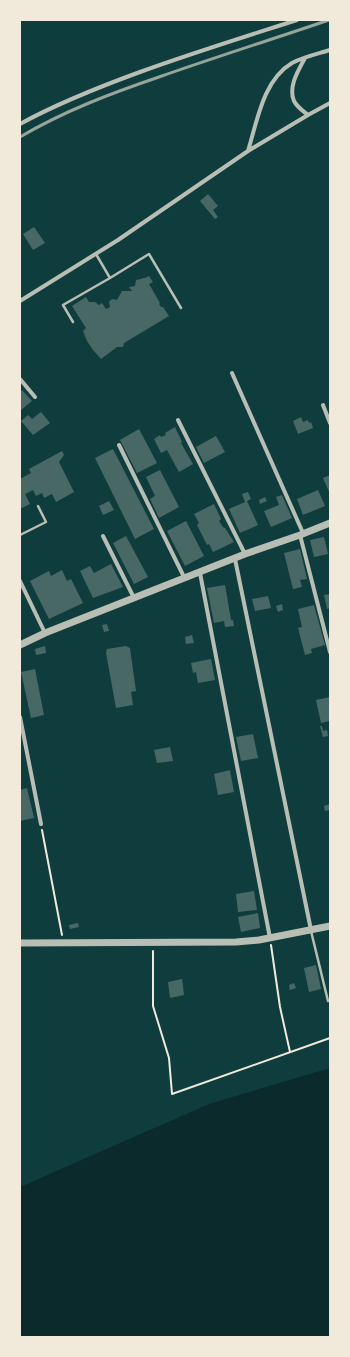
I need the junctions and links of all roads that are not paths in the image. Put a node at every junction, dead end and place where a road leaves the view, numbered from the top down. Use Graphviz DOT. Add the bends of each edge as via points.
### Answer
graph roads {
  1 [pos="297,20"];
  2 [pos="330,50"];
  3 [pos="305,58"];
  4 [pos="330,103"];
  5 [pos="308,115"];
  6 [pos="20,124"];
  7 [pos="248,151"];
  8 [pos="95,254"];
  9 [pos="110,278"];
  10 [pos="20,301"];
  11 [pos="181,308"];
  12 [pos="73,322"];
  13 [pos="232,373"];
  14 [pos="20,379"];
  15 [pos="35,397"];
  16 [pos="323,405"];
  17 [pos="178,420"];
  18 [pos="330,423"];
  19 [pos="119,445"];
  20 [pos="38,506"];
  21 [pos="330,523"];
  22 [pos="302,534"];
  23 [pos="20,535"];
  24 [pos="103,536"];
  25 [pos="245,554"];
  26 [pos="235,559"];
  27 [pos="200,573"];
  28 [pos="185,579"];
  29 [pos="20,581"];
  30 [pos="134,598"];
  31 [pos="45,633"];
  32 [pos="20,645"];
  33 [pos="330,652"];
  34 [pos="20,717"];
  35 [pos="41,824"];
  36 [pos="330,926"];
  37 [pos="311,930"];
  38 [pos="270,938"];
  39 [pos="20,943"];
  40 [pos="328,1001"];
  1 -- 6 [label="street" via="109,83 41,112"];
  2 -- 3 [label="street"];
  3 -- 5 [label="street" via="294,79 293,94 299,108"];
  3 -- 7 [label="street" via="284,68 270,87"];
  4 -- 5 [label="street"];
  5 -- 7 [label="street"];
  7 -- 8 [label="street"];
  8 -- 9 [label="lane"];
  8 -- 10 [label="street"];
  9 -- 11 [label="lane" via="149,254"];
  9 -- 12 [label="lane" via="63,306"];
  13 -- 22 [label="street"];
  14 -- 15 [label="street"];
  16 -- 18 [label="street"];
  17 -- 25 [label="street"];
  19 -- 28 [label="street"];
  20 -- 23 [label="lane" via="46,522"];
  21 -- 22 [label="street"];
  22 -- 25 [label="street"];
  22 -- 33 [label="street"];
  24 -- 30 [label="street"];
  25 -- 26 [label="street"];
  26 -- 27 [label="street"];
  26 -- 37 [label="street"];
  27 -- 28 [label="street"];
  27 -- 38 [label="street"];
  28 -- 30 [label="street"];
  29 -- 31 [label="street"];
  30 -- 31 [label="street"];
  31 -- 32 [label="street"];
  34 -- 35 [label="street"];
  36 -- 37 [label="street"];
  37 -- 38 [label="street"];
  37 -- 40 [label="lane"];
  38 -- 39 [label="street" via="236,942"];
}
